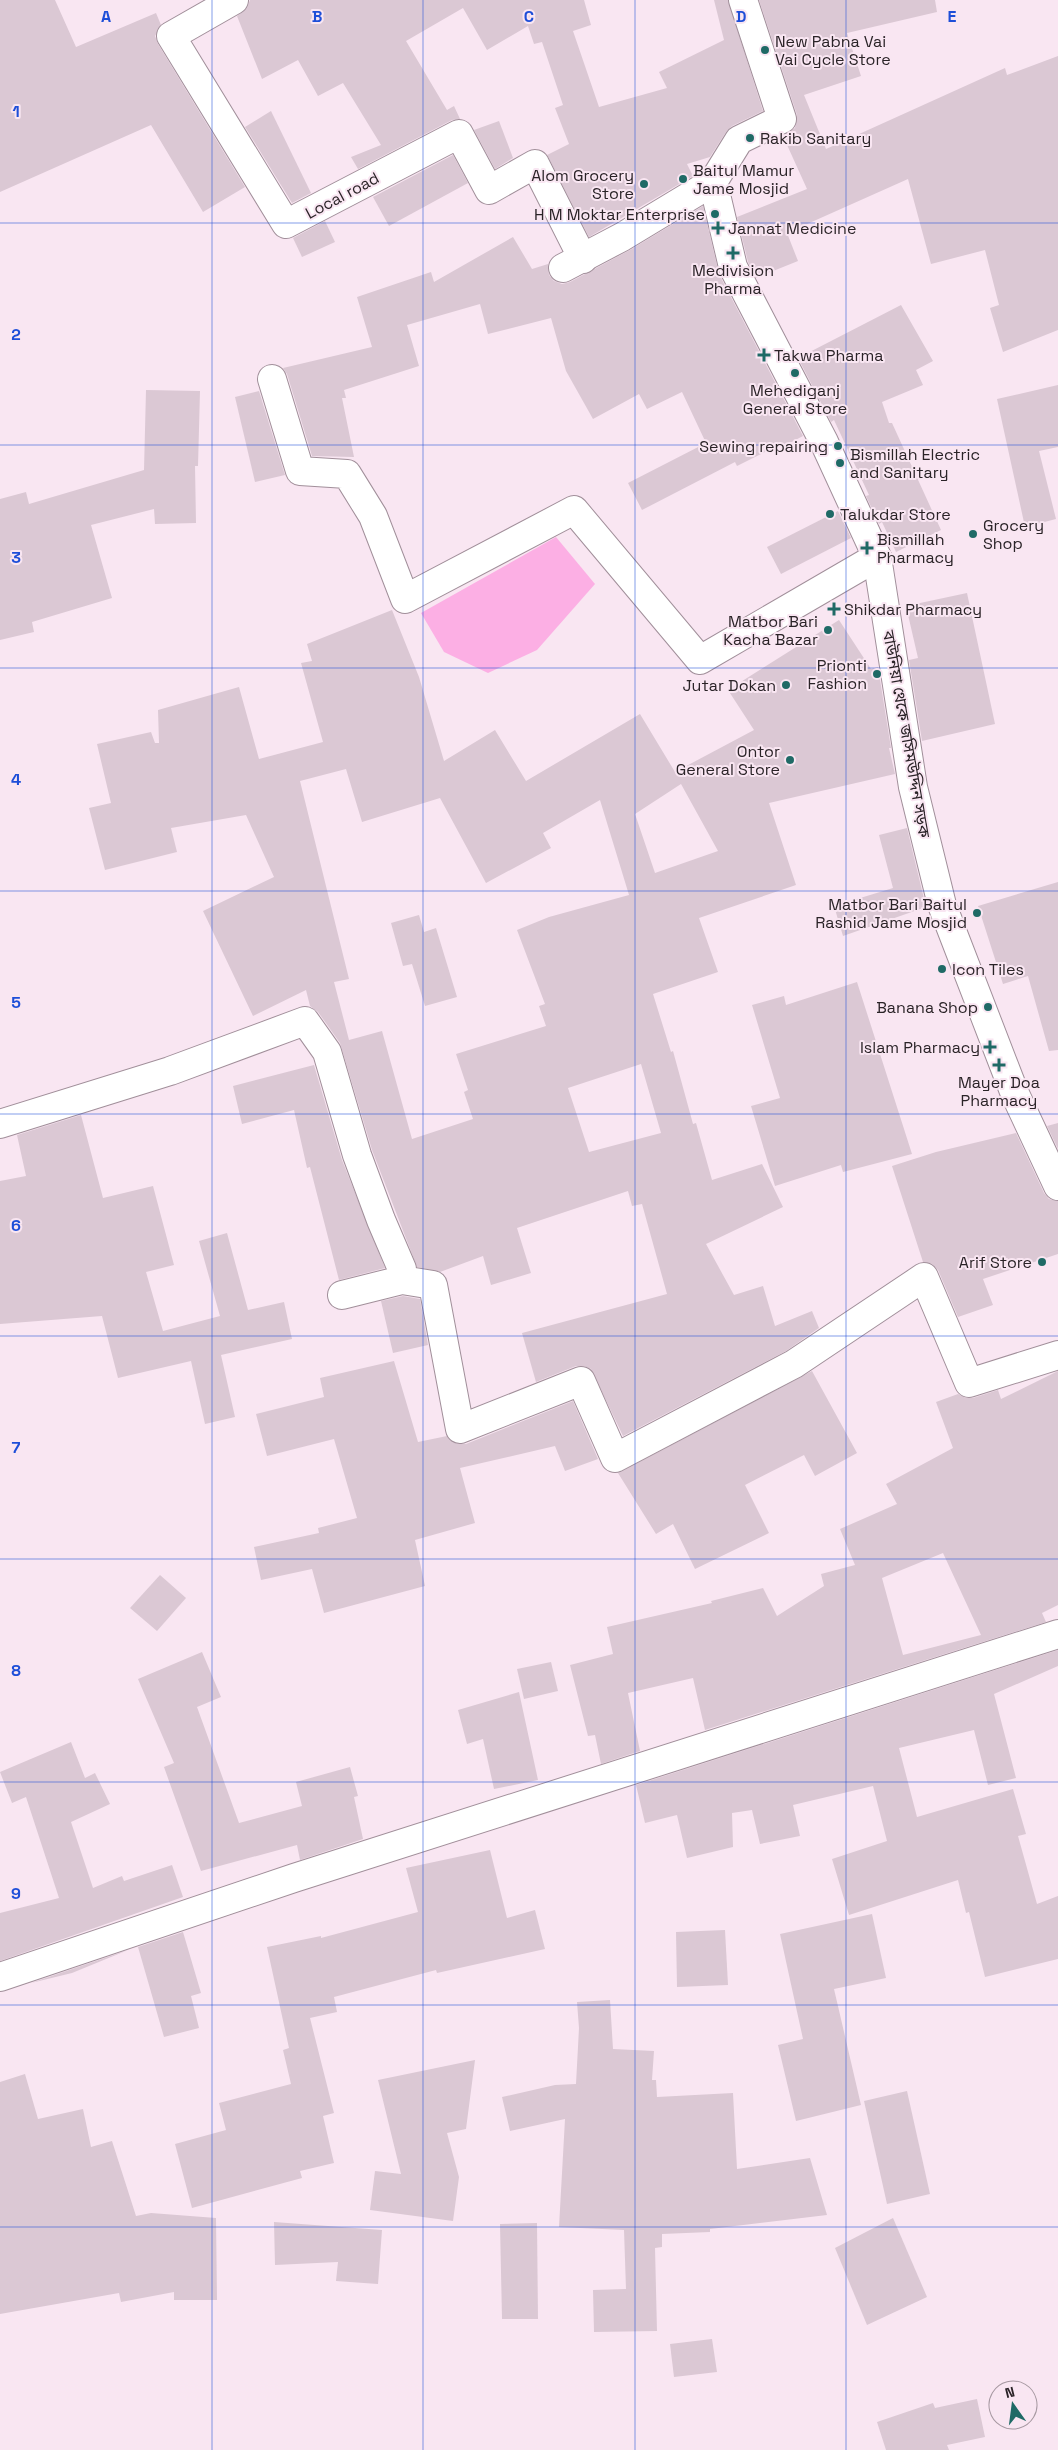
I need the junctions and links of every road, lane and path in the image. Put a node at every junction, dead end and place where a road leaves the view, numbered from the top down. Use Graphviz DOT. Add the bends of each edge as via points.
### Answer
graph roads {
  1 [pos="234,0"];
  2 [pos="743,0"];
  3 [pos="713,182"];
  4 [pos="272,379"];
  5 [pos="877,557"];
  6 [pos="0,1124"];
  7 [pos="1058,1186"];
  8 [pos="402,1280"];
  9 [pos="342,1295"];
  10 [pos="1058,1354"];
  11 [pos="1058,1634"];
  12 [pos="0,1977"];
  1 -- 3 [label="street, Local road" via="172,36 286,224 459,134 489,190 535,164 573,264"];
  2 -- 3 [label="street" via="782,119 739,140"];
  3 -- 5 [label="street, বাউনিয়া থেকে জসিমউদ্দিন সড়ক" via="733,267 824,442"];
  4 -- 5 [label="street" via="300,471 347,474 373,516 406,599 574,510 700,660"];
  5 -- 7 [label="street, বাউনিয়া থেকে জসিমউদ্দিন সড়ক" via="913,787 942,905 1015,1094"];
  6 -- 8 [label="street" via="170,1071 305,1021 327,1052 357,1155 402,1269"];
  8 -- 9 [label="street"];
  8 -- 10 [label="street" via="433,1285 460,1429 581,1380 615,1458 794,1364 924,1277 969,1383"];
  11 -- 12 [label="street" via="294,1878"];
}
